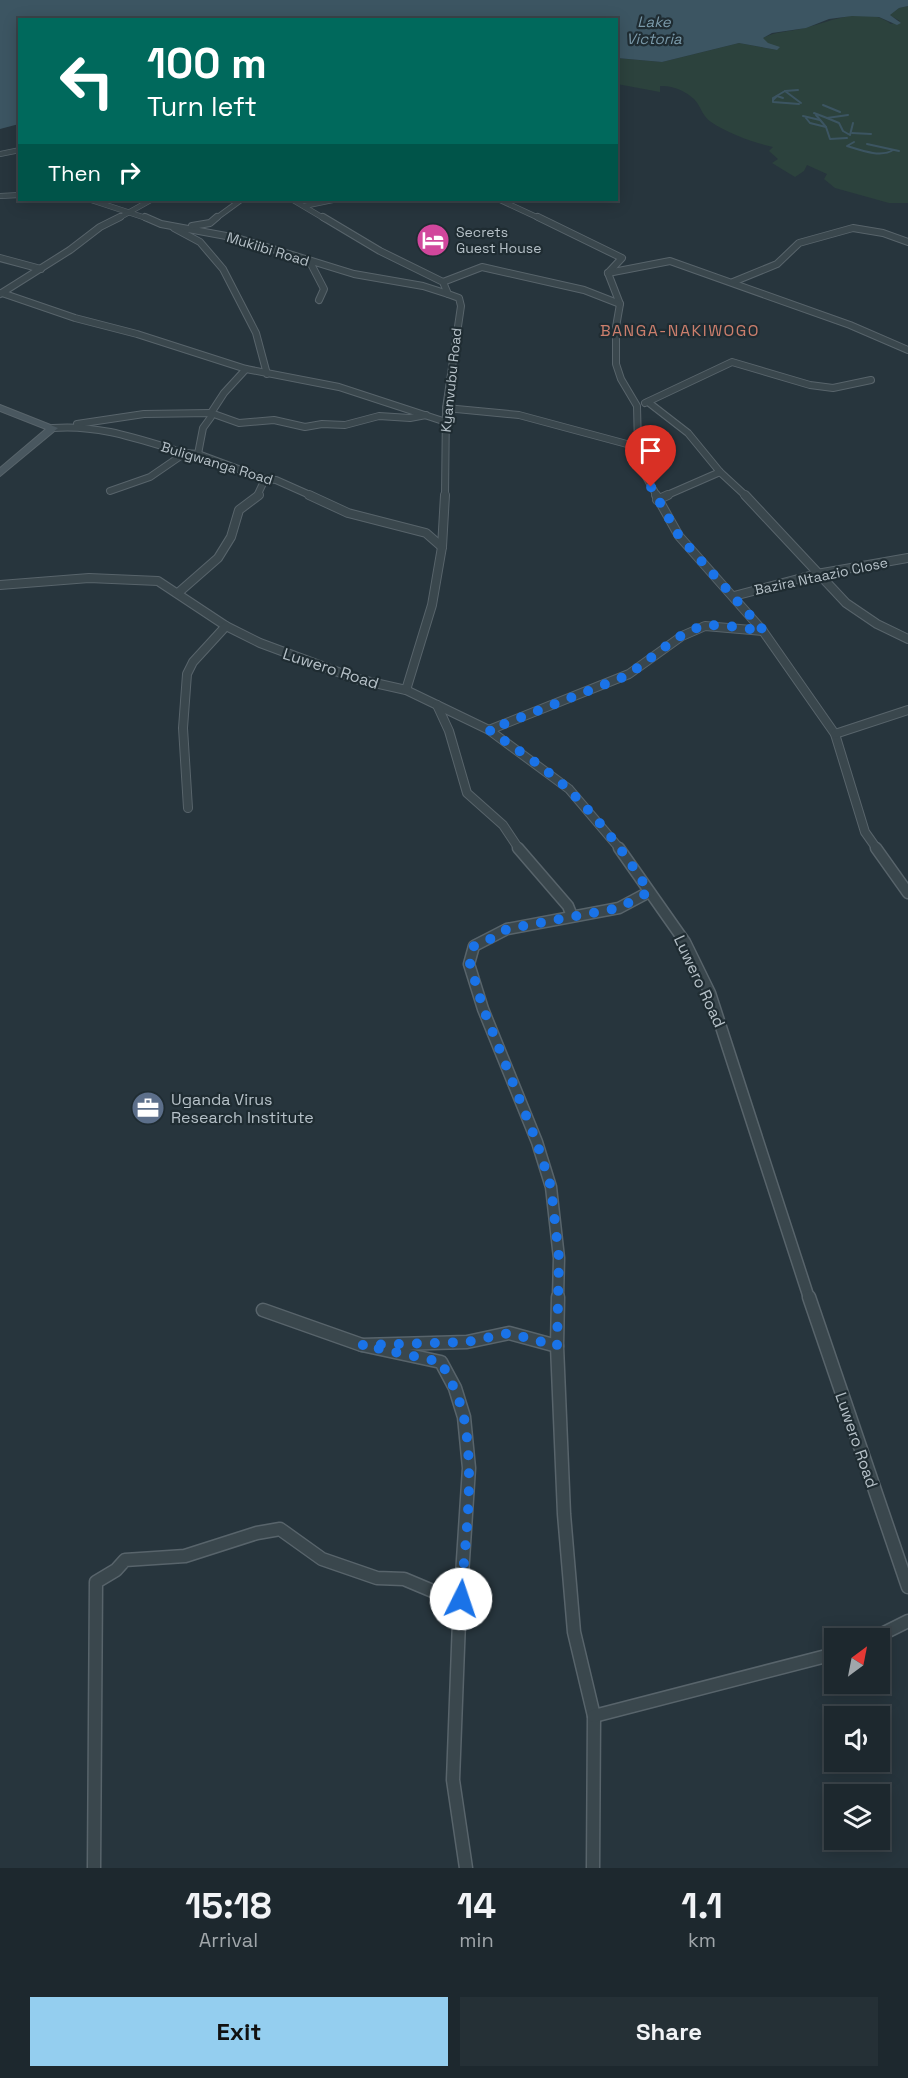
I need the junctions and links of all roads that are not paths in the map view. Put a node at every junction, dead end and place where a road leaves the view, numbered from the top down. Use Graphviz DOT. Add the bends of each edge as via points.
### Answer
graph roads {
  1 [pos="18,150"];
  2 [pos="0,154"];
  3 [pos="18,195"];
  4 [pos="0,196"];
  5 [pos="94,201"];
  6 [pos="149,201"];
  7 [pos="240,201"];
  8 [pos="295,201"];
  9 [pos="328,201"];
  10 [pos="502,201"];
  11 [pos="304,206"];
  12 [pos="132,212"];
  13 [pos="169,225"];
  14 [pos="187,227"];
  15 [pos="908,242"];
  16 [pos="0,258"];
  17 [pos="310,262"];
  18 [pos="41,269"];
  19 [pos="608,273"];
  20 [pos="443,282"];
  21 [pos="733,282"];
  22 [pos="1,293"];
  23 [pos="448,294"];
  24 [pos="320,300"];
  25 [pos="620,304"];
  26 [pos="908,350"];
  27 [pos="246,369"];
  28 [pos="267,374"];
  29 [pos="871,380"];
  30 [pos="648,402"];
  31 [pos="638,406"];
  32 [pos="0,408"];
  33 [pos="446,408"];
  34 [pos="211,413"];
  35 [pos="429,415"];
  36 [pos="446,422"];
  37 [pos="71,425"];
  38 [pos="53,428"];
  39 [pos="638,447"];
  40 [pos="185,453"];
  41 [pos="198,454"];
  42 [pos="720,472"];
  43 [pos="0,473"];
  44 [pos="265,479"];
  45 [pos="110,491"];
  46 [pos="657,500"];
  47 [pos="442,547"];
  48 [pos="908,558"];
  49 [pos="817,574"];
  50 [pos="0,585"];
  51 [pos="178,593"];
  52 [pos="734,596"];
  53 [pos="226,626"];
  54 [pos="764,631"];
  55 [pos="908,639"];
  56 [pos="406,690"];
  57 [pos="436,705"];
  58 [pos="908,710"];
  59 [pos="489,730"];
  60 [pos="835,734"];
  61 [pos="188,808"];
  62 [pos="649,892"];
  63 [pos="908,893"];
  64 [pos="572,916"];
  65 [pos="263,1310"];
  66 [pos="362,1345"];
  67 [pos="557,1346"];
  68 [pos="908,1587"];
  69 [pos="461,1599"];
  70 [pos="908,1621"];
  71 [pos="890,1630"];
  72 [pos="824,1657"];
  73 [pos="594,1716"];
  74 [pos="94,1868"];
  75 [pos="466,1868"];
  76 [pos="593,1868"];
  1 -- 2 [label="street"];
  3 -- 4 [label="street"];
  5 -- 12 [label="street, Mukiibi Road"];
  6 -- 12 [label="street"];
  7 -- 14 [label="street" via="210,223"];
  8 -- 11 [label="street"];
  9 -- 11 [label="street"];
  10 -- 19 [label="street" via="617,254 622,258"];
  11 -- 20 [label="street" via="380,251"];
  12 -- 13 [label="street, Mukiibi Road"];
  12 -- 18 [label="street" via="100,227"];
  13 -- 14 [label="street, Mukiibi Road"];
  13 -- 28 [label="street" via="200,242 223,269 256,333"];
  14 -- 17 [label="street, Mukiibi Road" via="237,238"];
  15 -- 21 [label="street" via="853,228 799,243 777,264"];
  16 -- 18 [label="street"];
  17 -- 23 [label="street, Mukiibi Road"];
  17 -- 24 [label="street" via="324,289"];
  18 -- 22 [label="street"];
  19 -- 21 [label="street" via="670,261"];
  19 -- 25 [label="street"];
  20 -- 23 [label="street, Kyanvubu Road"];
  20 -- 25 [label="street" via="482,267 584,290"];
  21 -- 26 [label="street"];
  22 -- 27 [label="street"];
  23 -- 33 [label="street, Kyanvubu Road" via="459,298 461,306"];
  25 -- 31 [label="street" via="616,364"];
  27 -- 28 [label="street"];
  27 -- 34 [label="street"];
  28 -- 35 [label="street" via="339,387"];
  29 -- 30 [label="street" via="833,388 732,362"];
  30 -- 31 [label="street"];
  30 -- 42 [label="street" via="688,433"];
  31 -- 39 [label="street"];
  32 -- 38 [label="street"];
  33 -- 36 [label="street, Kyanvubu Road"];
  33 -- 39 [label="street" via="499,412"];
  34 -- 35 [label="street" via="239,423 274,420 305,427 348,425 379,416"];
  34 -- 37 [label="street" via="178,411 116,416"];
  34 -- 41 [label="street" via="203,428"];
  35 -- 36 [label="street"];
  36 -- 47 [label="street, Kyanvubu Road"];
  37 -- 38 [label="street, Buligwanga Road"];
  37 -- 40 [label="street, Buligwanga Road"];
  38 -- 43 [label="street"];
  39 -- 46 [label="street"];
  40 -- 41 [label="street, Buligwanga Road"];
  40 -- 45 [label="street" via="147,480"];
  41 -- 44 [label="street, Buligwanga Road"];
  42 -- 46 [label="street"];
  42 -- 49 [label="street" via="760,509"];
  44 -- 47 [label="street, Buligwanga Road" via="276,480 348,513 426,533"];
  44 -- 51 [label="street" via="259,495 239,510 237,528 228,546"];
  46 -- 52 [label="street" via="689,549"];
  47 -- 56 [label="street, Kyanvubu Road" via="432,605"];
  48 -- 49 [label="street, Bazira Ntaazio Close"];
  49 -- 52 [label="street, Bazira Ntaazio Close"];
  49 -- 55 [label="street" via="846,603"];
  50 -- 51 [label="street, Luwero Road" via="136,578 158,581"];
  51 -- 53 [label="street, Luwero Road"];
  52 -- 54 [label="street"];
  53 -- 56 [label="street, Luwero Road" via="313,664"];
  53 -- 61 [label="street" via="187,674 183,728"];
  54 -- 59 [label="street" via="705,626 682,636 621,678"];
  54 -- 60 [label="street"];
  56 -- 57 [label="street, Luwero Road"];
  57 -- 59 [label="street, Luwero Road"];
  57 -- 64 [label="street" via="449,731 467,794 503,825"];
  58 -- 60 [label="street"];
  59 -- 62 [label="street, Luwero Road" via="568,789 633,865"];
  60 -- 63 [label="street" via="865,832"];
  62 -- 64 [label="street" via="619,908"];
  62 -- 68 [label="street, Luwero Road" via="685,942 710,993"];
  64 -- 67 [label="street" via="507,929 474,946 470,964 551,1187 559,1258"];
  65 -- 66 [label="street"];
  66 -- 67 [label="street" via="467,1342 509,1333"];
  66 -- 69 [label="street" via="441,1362 455,1388 464,1417 469,1468"];
  67 -- 73 [label="street" via="574,1632"];
  69 -- 74 [label="street" via="405,1579 377,1578 322,1559 280,1529 185,1556 119,1564 96,1582"];
  69 -- 75 [label="street" via="453,1780"];
  70 -- 71 [label="street"];
  72 -- 73 [label="street"];
  73 -- 76 [label="street"];
}
